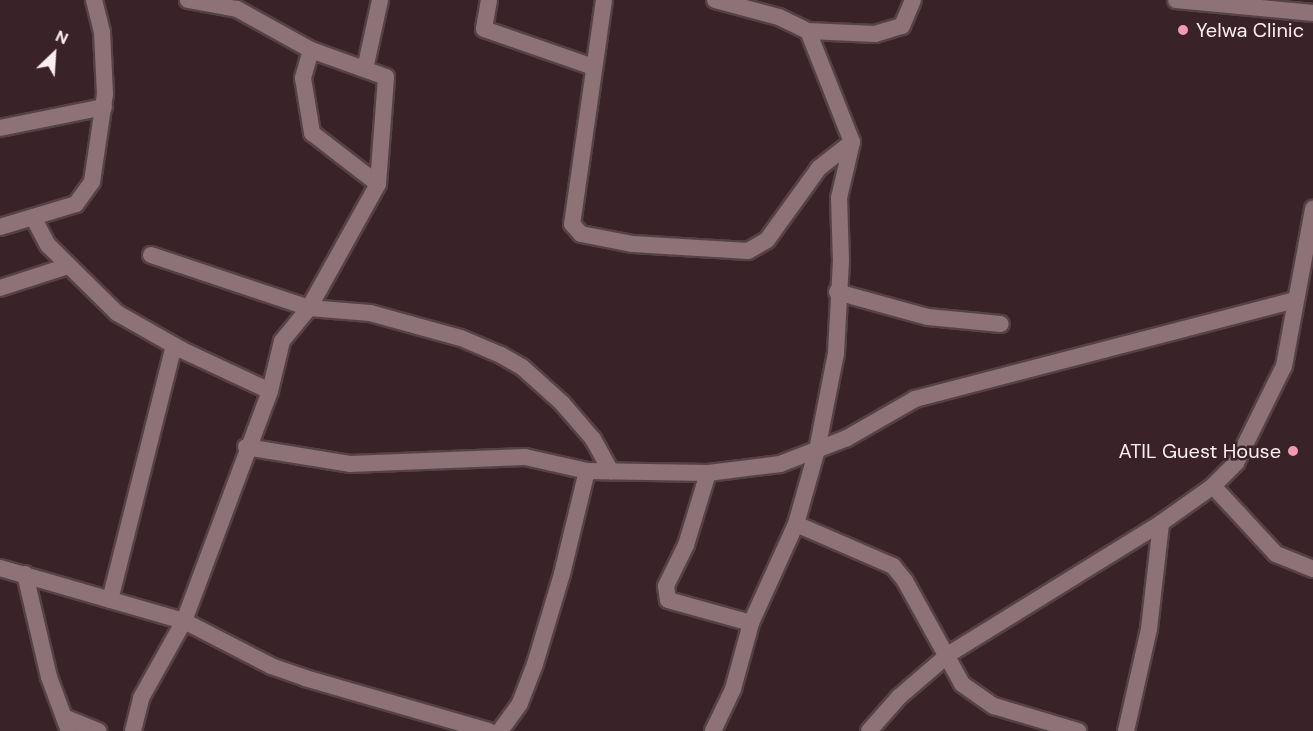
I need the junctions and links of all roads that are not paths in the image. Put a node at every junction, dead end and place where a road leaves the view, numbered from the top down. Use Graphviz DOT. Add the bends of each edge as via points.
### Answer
graph roads {
  1 [pos="94,0"];
  2 [pos="188,0"];
  3 [pos="380,0"];
  4 [pos="489,0"];
  5 [pos="604,0"];
  6 [pos="715,0"];
  7 [pos="913,0"];
  8 [pos="1176,0"];
  9 [pos="238,4"];
  10 [pos="1313,13"];
  11 [pos="808,30"];
  12 [pos="311,50"];
  13 [pos="593,67"];
  14 [pos="365,69"];
  15 [pos="104,107"];
  16 [pos="0,128"];
  17 [pos="852,142"];
  18 [pos="378,184"];
  19 [pos="1313,209"];
  20 [pos="34,219"];
  21 [pos="0,227"];
  22 [pos="151,255"];
  23 [pos="68,266"];
  24 [pos="0,288"];
  25 [pos="837,292"];
  26 [pos="1295,300"];
  27 [pos="309,308"];
  28 [pos="1001,324"];
  29 [pos="174,346"];
  30 [pos="270,391"];
  31 [pos="246,447"];
  32 [pos="817,450"];
  33 [pos="587,471"];
  34 [pos="611,471"];
  35 [pos="708,473"];
  36 [pos="1213,486"];
  37 [pos="1161,523"];
  38 [pos="796,524"];
  39 [pos="0,568"];
  40 [pos="1313,569"];
  41 [pos="25,573"];
  42 [pos="110,600"];
  43 [pos="184,621"];
  44 [pos="752,623"];
  45 [pos="946,656"];
  46 [pos="68,725"];
  47 [pos="98,731"];
  48 [pos="133,731"];
  49 [pos="489,731"];
  50 [pos="500,731"];
  51 [pos="713,731"];
  52 [pos="869,731"];
  53 [pos="1078,731"];
  54 [pos="1126,731"];
  1 -- 15 [label="street" via="102,32"];
  2 -- 9 [label="street"];
  3 -- 14 [label="street"];
  4 -- 13 [label="street" via="484,29"];
  5 -- 13 [label="street"];
  6 -- 11 [label="street" via="779,17"];
  7 -- 11 [label="street" via="902,26 888,32"];
  8 -- 10 [label="street"];
  9 -- 12 [label="street"];
  11 -- 17 [label="street"];
  12 -- 14 [label="street"];
  12 -- 18 [label="street" via="303,78 312,133"];
  13 -- 17 [label="street" via="586,142 572,224 581,234 633,244 748,251 767,240 819,168"];
  14 -- 18 [label="street" via="386,77"];
  15 -- 16 [label="street"];
  15 -- 20 [label="street" via="92,182 84,196 76,204"];
  17 -- 25 [label="street" via="839,198 842,261"];
  18 -- 27 [label="street"];
  19 -- 26 [label="street"];
  20 -- 21 [label="street"];
  20 -- 23 [label="street" via="39,233"];
  22 -- 27 [label="street"];
  23 -- 24 [label="street"];
  23 -- 29 [label="street" via="117,313"];
  25 -- 28 [label="street" via="928,317"];
  25 -- 32 [label="street" via="836,353"];
  26 -- 32 [label="street" via="915,399"];
  26 -- 36 [label="street" via="1284,366 1273,393 1236,463"];
  27 -- 30 [label="street" via="282,341"];
  27 -- 34 [label="street" via="370,313 460,338 501,355 522,367 562,403 593,439"];
  29 -- 30 [label="street"];
  29 -- 42 [label="street"];
  30 -- 31 [label="street"];
  31 -- 33 [label="street" via="350,464 525,457"];
  31 -- 43 [label="street"];
  32 -- 35 [label="street" via="780,464"];
  32 -- 38 [label="street"];
  33 -- 34 [label="street"];
  33 -- 50 [label="street" via="535,664 520,703"];
  34 -- 35 [label="street"];
  35 -- 44 [label="street" via="686,545 666,586 668,600"];
  36 -- 37 [label="street"];
  36 -- 40 [label="street" via="1276,554"];
  37 -- 45 [label="street"];
  37 -- 54 [label="street" via="1149,629"];
  38 -- 44 [label="street"];
  38 -- 45 [label="street" via="893,566"];
  39 -- 41 [label="street"];
  41 -- 42 [label="street"];
  41 -- 46 [label="street" via="49,677"];
  42 -- 43 [label="street"];
  43 -- 48 [label="street" via="141,698"];
  43 -- 49 [label="street" via="271,666"];
  44 -- 51 [label="street" via="733,689"];
  45 -- 52 [label="street" via="899,697"];
  45 -- 53 [label="street" via="963,684 994,706"];
  46 -- 47 [label="street"];
}
